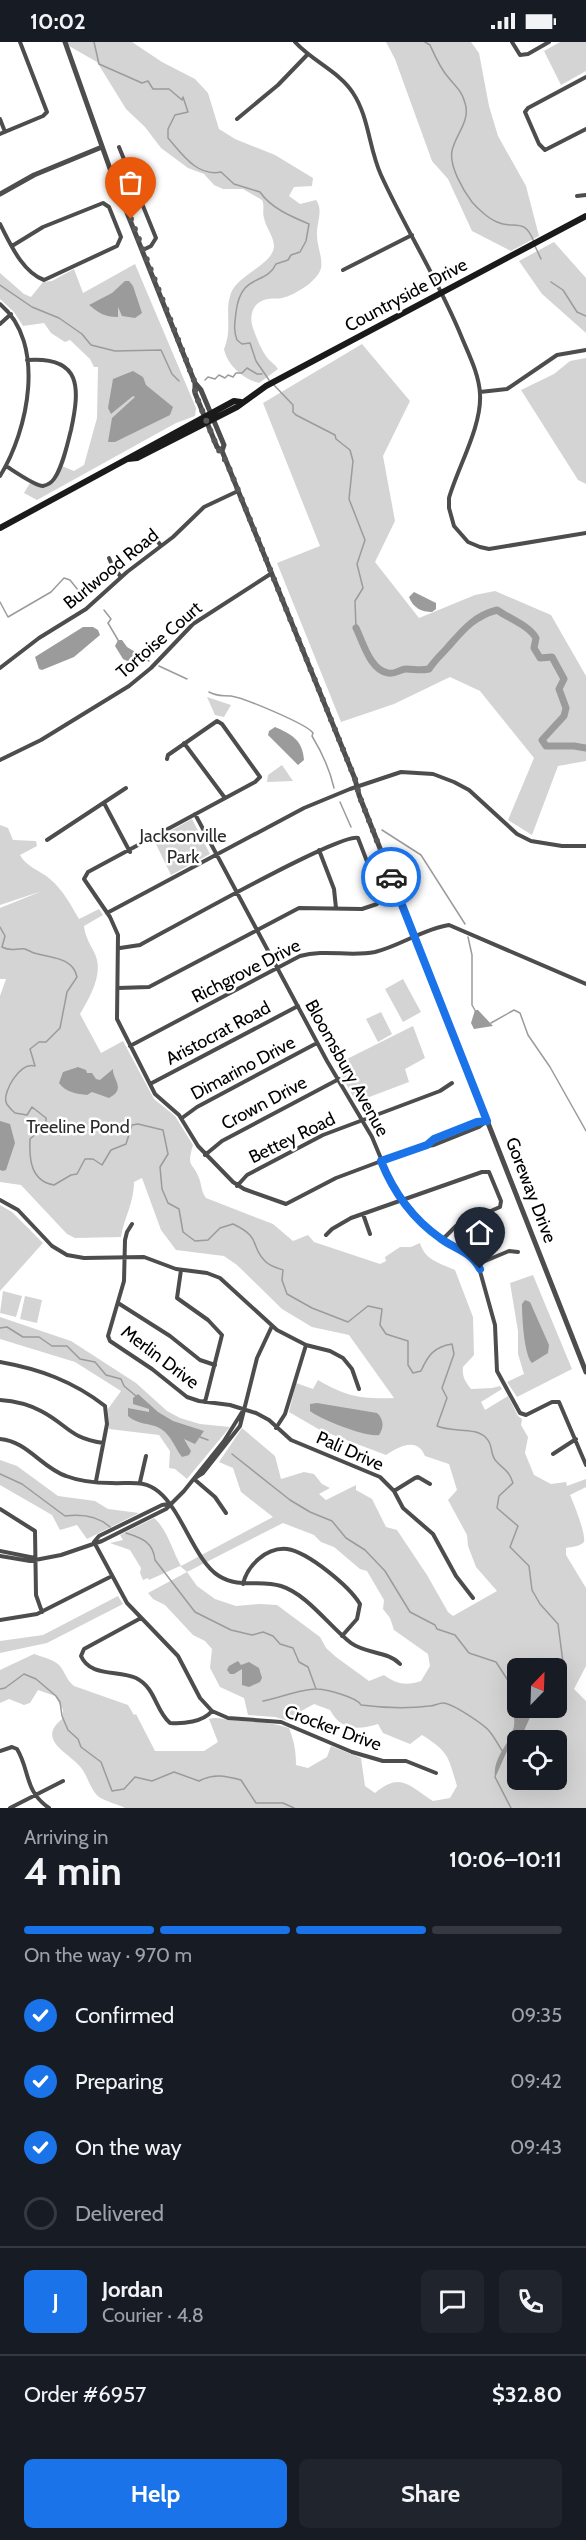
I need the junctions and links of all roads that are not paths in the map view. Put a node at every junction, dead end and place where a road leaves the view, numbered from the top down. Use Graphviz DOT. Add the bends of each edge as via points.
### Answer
graph roads {
  1 [pos="20,42"];
  2 [pos="65,42"];
  3 [pos="295,42"];
  4 [pos="512,42"];
  5 [pos="549,42"];
  6 [pos="307,55"];
  7 [pos="586,78"];
  8 [pos="0,119"];
  9 [pos="237,119"];
  10 [pos="584,130"];
  11 [pos="3,133"];
  12 [pos="586,136"];
  13 [pos="102,147"];
  14 [pos="120,147"];
  15 [pos="0,194"];
  16 [pos="586,195"];
  17 [pos="577,196"];
  18 [pos="586,216"];
  19 [pos="0,224"];
  20 [pos="412,235"];
  21 [pos="12,246"];
  22 [pos="143,250"];
  23 [pos="342,270"];
  24 [pos="443,293"];
  25 [pos="0,304"];
  26 [pos="11,314"];
  27 [pos="0,324"];
  28 [pos="586,350"];
  29 [pos="27,360"];
  30 [pos="480,392"];
  31 [pos="209,418"];
  32 [pos="6,466"];
  33 [pos="0,476"];
  34 [pos="238,491"];
  35 [pos="0,528"];
  36 [pos="152,533"];
  37 [pos="586,534"];
  38 [pos="161,546"];
  39 [pos="109,558"];
  40 [pos="272,573"];
  41 [pos="121,577"];
  42 [pos="0,668"];
  43 [pos="184,743"];
  44 [pos="167,759"];
  45 [pos="0,760"];
  46 [pos="357,787"];
  47 [pos="126,788"];
  48 [pos="225,798"];
  49 [pos="104,803"];
  50 [pos="195,814"];
  51 [pos="47,840"];
  52 [pos="586,846"];
  53 [pos="319,850"];
  54 [pos="130,852"];
  55 [pos="216,855"];
  56 [pos="237,894"];
  57 [pos="336,908"];
  58 [pos="106,913"];
  59 [pos="257,929"];
  60 [pos="415,936"];
  61 [pos="120,948"];
  62 [pos="278,968"];
  63 [pos="586,984"];
  64 [pos="118,988"];
  65 [pos="298,1006"];
  66 [pos="317,1043"];
  67 [pos="130,1046"];
  68 [pos="339,1079"];
  69 [pos="452,1083"];
  70 [pos="150,1084"];
  71 [pos="182,1118"];
  72 [pos="362,1120"];
  73 [pos="485,1122"];
  74 [pos="205,1155"];
  75 [pos="381,1161"];
  76 [pos="237,1186"];
  77 [pos="0,1200"];
  78 [pos="403,1200"];
  79 [pos="363,1214"];
  80 [pos="132,1224"];
  81 [pos="370,1234"];
  82 [pos="326,1235"];
  83 [pos="442,1240"];
  84 [pos="518,1252"];
  85 [pos="124,1256"];
  86 [pos="478,1264"];
  87 [pos="181,1270"];
  88 [pos="118,1303"];
  89 [pos="272,1326"];
  90 [pos="306,1345"];
  91 [pos="0,1362"];
  92 [pos="215,1365"];
  93 [pos="586,1372"];
  94 [pos="359,1389"];
  95 [pos="0,1400"];
  96 [pos="205,1402"];
  97 [pos="244,1409"];
  98 [pos="276,1428"];
  99 [pos="0,1439"];
  100 [pos="576,1439"];
  101 [pos="103,1443"];
  102 [pos="553,1454"];
  103 [pos="146,1455"];
  104 [pos="586,1465"];
  105 [pos="194,1479"];
  106 [pos="96,1481"];
  107 [pos="140,1482"];
  108 [pos="430,1484"];
  109 [pos="394,1491"];
  110 [pos="169,1504"];
  111 [pos="0,1509"];
  112 [pos="226,1513"];
  113 [pos="94,1542"];
  114 [pos="0,1551"];
  115 [pos="0,1556"];
  116 [pos="36,1558"];
  117 [pos="112,1576"];
  118 [pos="243,1584"];
  119 [pos="473,1598"];
  120 [pos="42,1612"];
  121 [pos="141,1618"];
  122 [pos="0,1620"];
  123 [pos="342,1636"];
  124 [pos="400,1664"];
  125 [pos="212,1711"];
  126 [pos="0,1751"];
  127 [pos="436,1773"];
  128 [pos="63,1782"];
  129 [pos="36,1796"];
  130 [pos="10,1808"];
  131 [pos="49,1808"];
  1 -- 11 [label="street" via="47,112"];
  2 -- 13 [label="street, Goreway Drive"];
  3 -- 6 [label="street"];
  4 -- 5 [label="street" via="520,55"];
  6 -- 9 [label="street"];
  6 -- 20 [label="street" via="342,80 355,95 373,158"];
  7 -- 10 [label="street" via="525,112 545,150"];
  8 -- 11 [label="street"];
  10 -- 12 [label="street"];
  13 -- 15 [label="street"];
  13 -- 22 [label="street, Goreway Drive"];
  14 -- 22 [label="street" via="156,238 152,246"];
  16 -- 17 [label="street"];
  18 -- 24 [label="main road, Countryside Drive"];
  19 -- 21 [label="street"];
  20 -- 23 [label="street"];
  20 -- 24 [label="street"];
  21 -- 21 [label="street" via="25,265 44,280 117,246 121,237 109,207 103,203 43,227"];
  22 -- 31 [label="street, Goreway Drive"];
  24 -- 30 [label="street" via="472,362"];
  24 -- 31 [label="main road, Countryside Drive" via="241,402 234,400"];
  25 -- 26 [label="street"];
  26 -- 27 [label="street"];
  26 -- 29 [label="street" via="21,330"];
  28 -- 30 [label="street" via="557,355 507,389"];
  29 -- 32 [label="street" via="24,414"];
  29 -- 32 [label="street" via="49,360 69,371 76,390 72,422 61,463 50,483 41,486"];
  30 -- 37 [label="street" via="478,412 449,498 450,516 459,533 468,542 489,549"];
  31 -- 34 [label="street, Goreway Drive" via="217,447"];
  31 -- 35 [label="main road, Countryside Drive"];
  32 -- 33 [label="street"];
  34 -- 38 [label="street, Burlwood Road" via="208,505"];
  34 -- 40 [label="street, Goreway Drive"];
  36 -- 38 [label="street"];
  38 -- 41 [label="street, Burlwood Road"];
  39 -- 41 [label="street"];
  40 -- 45 [label="street, Tortoise Court" via="193,624 129,686 41,740"];
  40 -- 46 [label="street, Goreway Drive"];
  41 -- 42 [label="street, Burlwood Road" via="86,609"];
  43 -- 44 [label="street"];
  43 -- 48 [label="street"];
  43 -- 48 [label="street" via="214,722 220,722 260,777"];
  46 -- 52 [label="street" via="401,772 433,774 469,790 517,834 531,841"];
  46 -- 55 [label="street" via="304,808"];
  46 -- 60 [label="street, Goreway Drive"];
  47 -- 49 [label="street"];
  48 -- 50 [label="street"];
  49 -- 51 [label="street"];
  49 -- 54 [label="street"];
  50 -- 54 [label="street"];
  50 -- 55 [label="street, Bloomsbury Avenue"];
  53 -- 56 [label="street"];
  53 -- 57 [label="street" via="334,889"];
  53 -- 57 [label="street" via="351,837 358,838 381,898 369,908"];
  54 -- 58 [label="street" via="84,876"];
  55 -- 56 [label="street, Bloomsbury Avenue"];
  55 -- 58 [label="street"];
  56 -- 59 [label="street, Bloomsbury Avenue"];
  56 -- 61 [label="street" via="140,945"];
  57 -- 59 [label="street" via="302,907"];
  58 -- 61 [label="street"];
  59 -- 62 [label="street, Bloomsbury Avenue"];
  59 -- 64 [label="street" via="149,987"];
  60 -- 62 [label="street, Richgrove Drive" via="373,952 310,953"];
  60 -- 63 [label="street, Richgrove Drive" via="453,926"];
  60 -- 73 [label="street, Goreway Drive"];
  61 -- 64 [label="street"];
  62 -- 65 [label="street, Bloomsbury Avenue"];
  62 -- 67 [label="street, Richgrove Drive"];
  64 -- 67 [label="street" via="117,1019"];
  65 -- 66 [label="street, Bloomsbury Avenue"];
  65 -- 70 [label="street, Aristocrat Road"];
  66 -- 68 [label="street, Bloomsbury Avenue"];
  66 -- 71 [label="street, Dimarino Drive"];
  67 -- 70 [label="street"];
  68 -- 72 [label="street, Bloomsbury Avenue"];
  68 -- 74 [label="street, Crown Drive" via="222,1141"];
  69 -- 72 [label="street, Bettey Road"];
  70 -- 71 [label="street" via="159,1099"];
  71 -- 74 [label="street"];
  72 -- 75 [label="street, Bloomsbury Avenue"];
  72 -- 76 [label="street, Bettey Road" via="323,1135 260,1168"];
  73 -- 75 [label="street" via="434,1145"];
  73 -- 93 [label="street, Goreway Drive"];
  74 -- 76 [label="street"];
  75 -- 76 [label="street" via="336,1178 286,1204"];
  75 -- 78 [label="street, Bloomsbury Avenue"];
  77 -- 85 [label="street" via="15,1207 62,1253 79,1257"];
  78 -- 79 [label="street"];
  78 -- 83 [label="street, Bloomsbury Avenue"];
  78 -- 83 [label="street" via="489,1172 500,1207 456,1226"];
  79 -- 81 [label="street"];
  79 -- 82 [label="street"];
  80 -- 85 [label="street, Merlin Drive"];
  83 -- 86 [label="street, Bloomsbury Avenue" via="466,1252"];
  84 -- 86 [label="street" via="509,1251"];
  85 -- 87 [label="street" via="148,1258"];
  85 -- 88 [label="street, Merlin Drive"];
  86 -- 100 [label="street" via="494,1321 496,1365 505,1386 523,1415 559,1402"];
  87 -- 89 [label="street" via="220,1278"];
  87 -- 92 [label="street" via="177,1298 222,1335"];
  88 -- 92 [label="street" via="200,1360"];
  88 -- 96 [label="street, Merlin Drive" via="109,1340 183,1395"];
  89 -- 90 [label="street"];
  89 -- 97 [label="street" via="259,1352"];
  90 -- 94 [label="street" via="343,1358"];
  90 -- 98 [label="street" via="287,1408"];
  91 -- 101 [label="street" via="59,1378 102,1403 107,1415"];
  92 -- 96 [label="street"];
  95 -- 101 [label="street" via="41,1411 77,1438"];
  96 -- 97 [label="street, Pali Drive"];
  97 -- 98 [label="street, Pali Drive" via="264,1417"];
  97 -- 105 [label="street"];
  98 -- 109 [label="street, Pali Drive" via="297,1443 377,1475"];
  99 -- 106 [label="street" via="20,1445 66,1476"];
  100 -- 102 [label="street"];
  100 -- 104 [label="street"];
  101 -- 106 [label="street"];
  103 -- 107 [label="street"];
  105 -- 110 [label="street"];
  105 -- 112 [label="street"];
  106 -- 107 [label="street"];
  107 -- 110 [label="street" via="159,1491"];
  108 -- 109 [label="street" via="418,1477"];
  109 -- 119 [label="street, Pali Drive" via="404,1508 440,1543 456,1576"];
  110 -- 113 [label="street" via="157,1514"];
  110 -- 118 [label="street" via="212,1570"];
  111 -- 116 [label="street" via="34,1529"];
  113 -- 116 [label="street"];
  113 -- 117 [label="street"];
  114 -- 116 [label="street"];
  115 -- 116 [label="street" via="21,1561"];
  116 -- 120 [label="street" via="36,1595"];
  117 -- 120 [label="street"];
  117 -- 121 [label="street"];
  118 -- 123 [label="street" via="263,1582 288,1588"];
  118 -- 123 [label="street" via="252,1565 262,1557 284,1549 307,1557 360,1604 357,1618"];
  120 -- 122 [label="street"];
  121 -- 125 [label="street" via="178,1656 200,1698"];
  121 -- 125 [label="street" via="84,1649 81,1656 85,1665 140,1680 170,1723 194,1721"];
  123 -- 124 [label="street"];
  125 -- 127 [label="street, Crocker Drive" via="228,1718 281,1722 352,1752 383,1761 406,1761"];
  126 -- 129 [label="street" via="17,1749"];
  128 -- 129 [label="street"];
  129 -- 130 [label="street"];
  129 -- 131 [label="street"];
}
